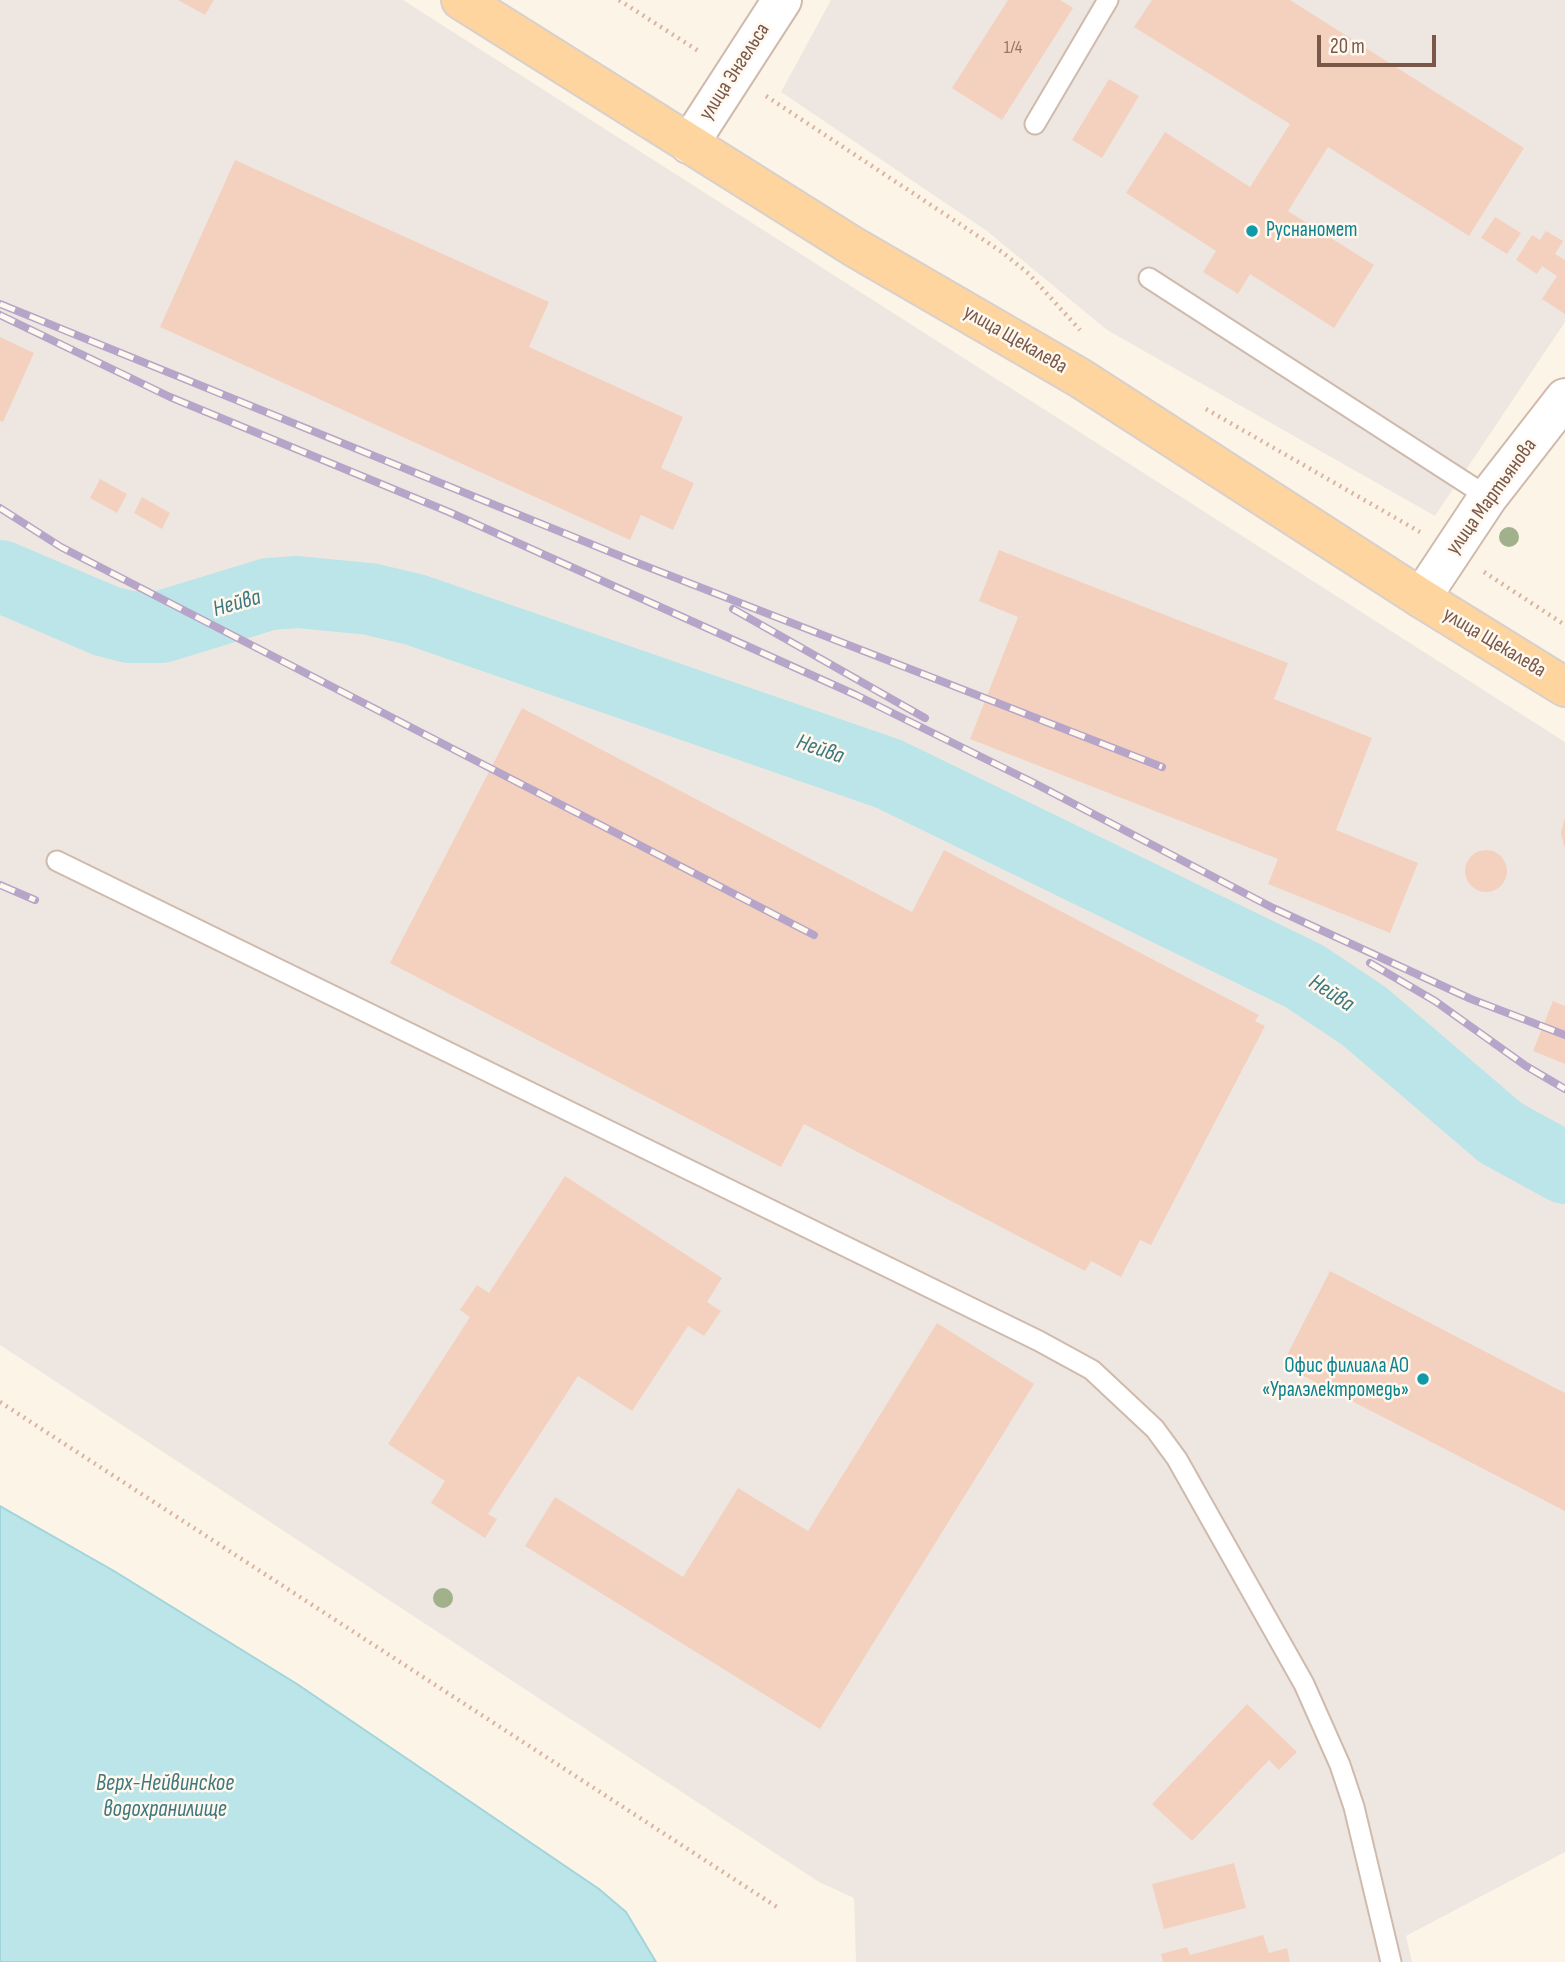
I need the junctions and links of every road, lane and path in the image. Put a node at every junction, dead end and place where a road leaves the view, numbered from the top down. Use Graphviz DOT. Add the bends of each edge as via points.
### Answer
graph roads {
  1 [pos="461,0"];
  2 [pos="619,0"];
  3 [pos="782,0"];
  4 [pos="1108,0"];
  5 [pos="734,74"];
  6 [pos="1035,124"];
  7 [pos="689,144"];
  8 [pos="1149,278"];
  9 [pos="1083,331"];
  10 [pos="1565,398"];
  11 [pos="1203,407"];
  12 [pos="1488,497"];
  13 [pos="1452,551"];
  14 [pos="1421,598"];
  15 [pos="1565,625"];
  16 [pos="1565,687"];
  17 [pos="57,861"];
  18 [pos="0,1402"];
  19 [pos="780,1909"];
  20 [pos="1391,1962"];
  1 -- 7 [label="main road, улица Щекалева"];
  2 -- 5 [label="path"];
  3 -- 5 [label="street, улица Энгельса"];
  4 -- 6 [label="lane"];
  5 -- 7 [label="street, улица Энгельса"];
  5 -- 9 [label="path" via="1002,252"];
  7 -- 14 [label="main road, улица Щекалева" via="854,247 1080,378"];
  8 -- 12 [label="lane"];
  10 -- 12 [label="street, улица Мартьянова"];
  11 -- 13 [label="path"];
  12 -- 13 [label="street, улица Мартьянова"];
  13 -- 14 [label="street, улица Мартьянова"];
  13 -- 15 [label="path"];
  14 -- 16 [label="main road, улица Щекалева"];
  17 -- 20 [label="lane" via="1093,1370 1154,1429 1177,1459 1304,1684 1336,1754 1354,1808"];
  18 -- 19 [label="path"];
}
